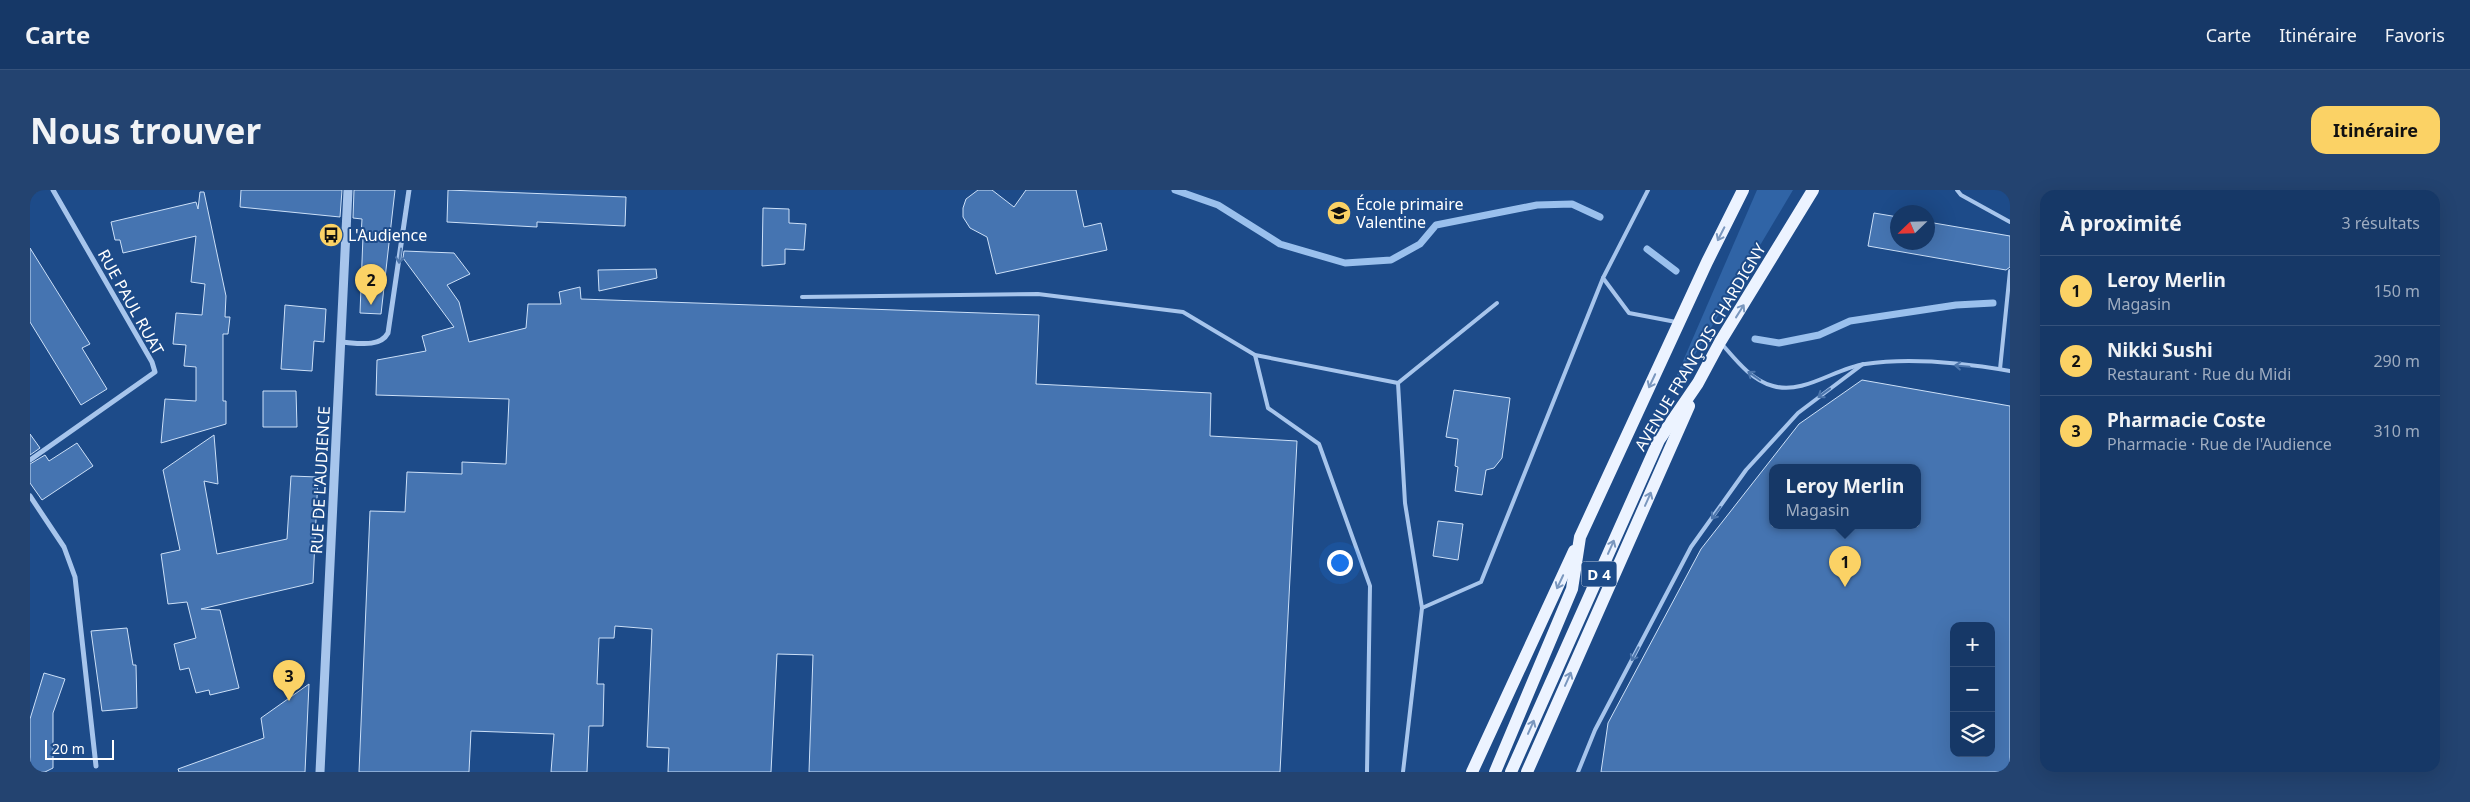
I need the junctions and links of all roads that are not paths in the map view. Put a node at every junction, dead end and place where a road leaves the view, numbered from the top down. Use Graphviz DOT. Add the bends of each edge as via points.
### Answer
graph roads {
  1 [pos="36,190"];
  2 [pos="53,190"];
  3 [pos="348,190"];
  4 [pos="409,190"];
  5 [pos="1648,190"];
  6 [pos="1743,190"];
  7 [pos="1813,190"];
  8 [pos="1957,190"];
  9 [pos="30,192"];
  10 [pos="2010,222"];
  11 [pos="2010,271"];
  12 [pos="1603,278"];
  13 [pos="802,297"];
  14 [pos="1497,302"];
  15 [pos="1679,323"];
  16 [pos="342,342"];
  17 [pos="1720,342"];
  18 [pos="1255,355"];
  19 [pos="1863,364"];
  20 [pos="2000,370"];
  21 [pos="2010,371"];
  22 [pos="1398,383"];
  23 [pos="1698,383"];
  24 [pos="30,460"];
  25 [pos="30,496"];
  26 [pos="1580,537"];
  27 [pos="1422,608"];
  28 [pos="96,766"];
  29 [pos="1577,771"];
  30 [pos="320,772"];
  31 [pos="1367,772"];
  32 [pos="1404,772"];
  33 [pos="1472,772"];
  34 [pos="1495,772"];
  35 [pos="1511,772"];
  36 [pos="1527,772"];
  1 -- 9 [label="street"];
  2 -- 24 [label="street, RUE PAUL RUAT" via="155,372"];
  3 -- 16 [label="street, RUE DE L'AUDIENCE"];
  4 -- 16 [label="street, one-way" via="388,333 378,342"];
  5 -- 12 [label="lane"];
  6 -- 15 [label="main road, AVENUE FRANÇOIS CHARDIGNY / D 4, one-way"];
  17 -- 7 [label="main road, AVENUE FRANÇOIS CHARDIGNY / D 4, one-way"];
  8 -- 10 [label="lane"];
  11 -- 20 [label="lane"];
  12 -- 15 [label="lane" via="1628,313"];
  12 -- 27 [label="lane" via="1481,582"];
  13 -- 18 [label="lane" via="1038,294 1183,312"];
  14 -- 22 [label="lane"];
  15 -- 26 [label="main road, AVENUE FRANÇOIS CHARDIGNY / D 4, one-way"];
  16 -- 30 [label="street, RUE DE L'AUDIENCE"];
  19 -- 17 [label="lane, one-way" via="1797,387 1775,387 1745,370"];
  17 -- 23 [label="main road, AVENUE FRANÇOIS CHARDIGNY / D 4"];
  18 -- 22 [label="lane"];
  18 -- 31 [label="lane" via="1268,408 1319,444 1370,586"];
  20 -- 19 [label="lane, one-way" via="1904,361"];
  19 -- 29 [label="lane, one-way" via="1798,413 1746,470 1691,547 1594,730"];
  20 -- 21 [label="lane"];
  22 -- 27 [label="lane" via="1405,504"];
  35 -- 23 [label="main road, AVENUE FRANÇOIS CHARDIGNY / D 4, one-way" via="1658,440"];
  36 -- 23 [label="main road, D 4, one-way"];
  25 -- 28 [label="street" via="64,547 75,577"];
  26 -- 33 [label="main road, D 4, one-way"];
  26 -- 34 [label="main road, AVENUE FRANÇOIS CHARDIGNY / D 4" via="1572,589"];
  27 -- 32 [label="lane"];
}
